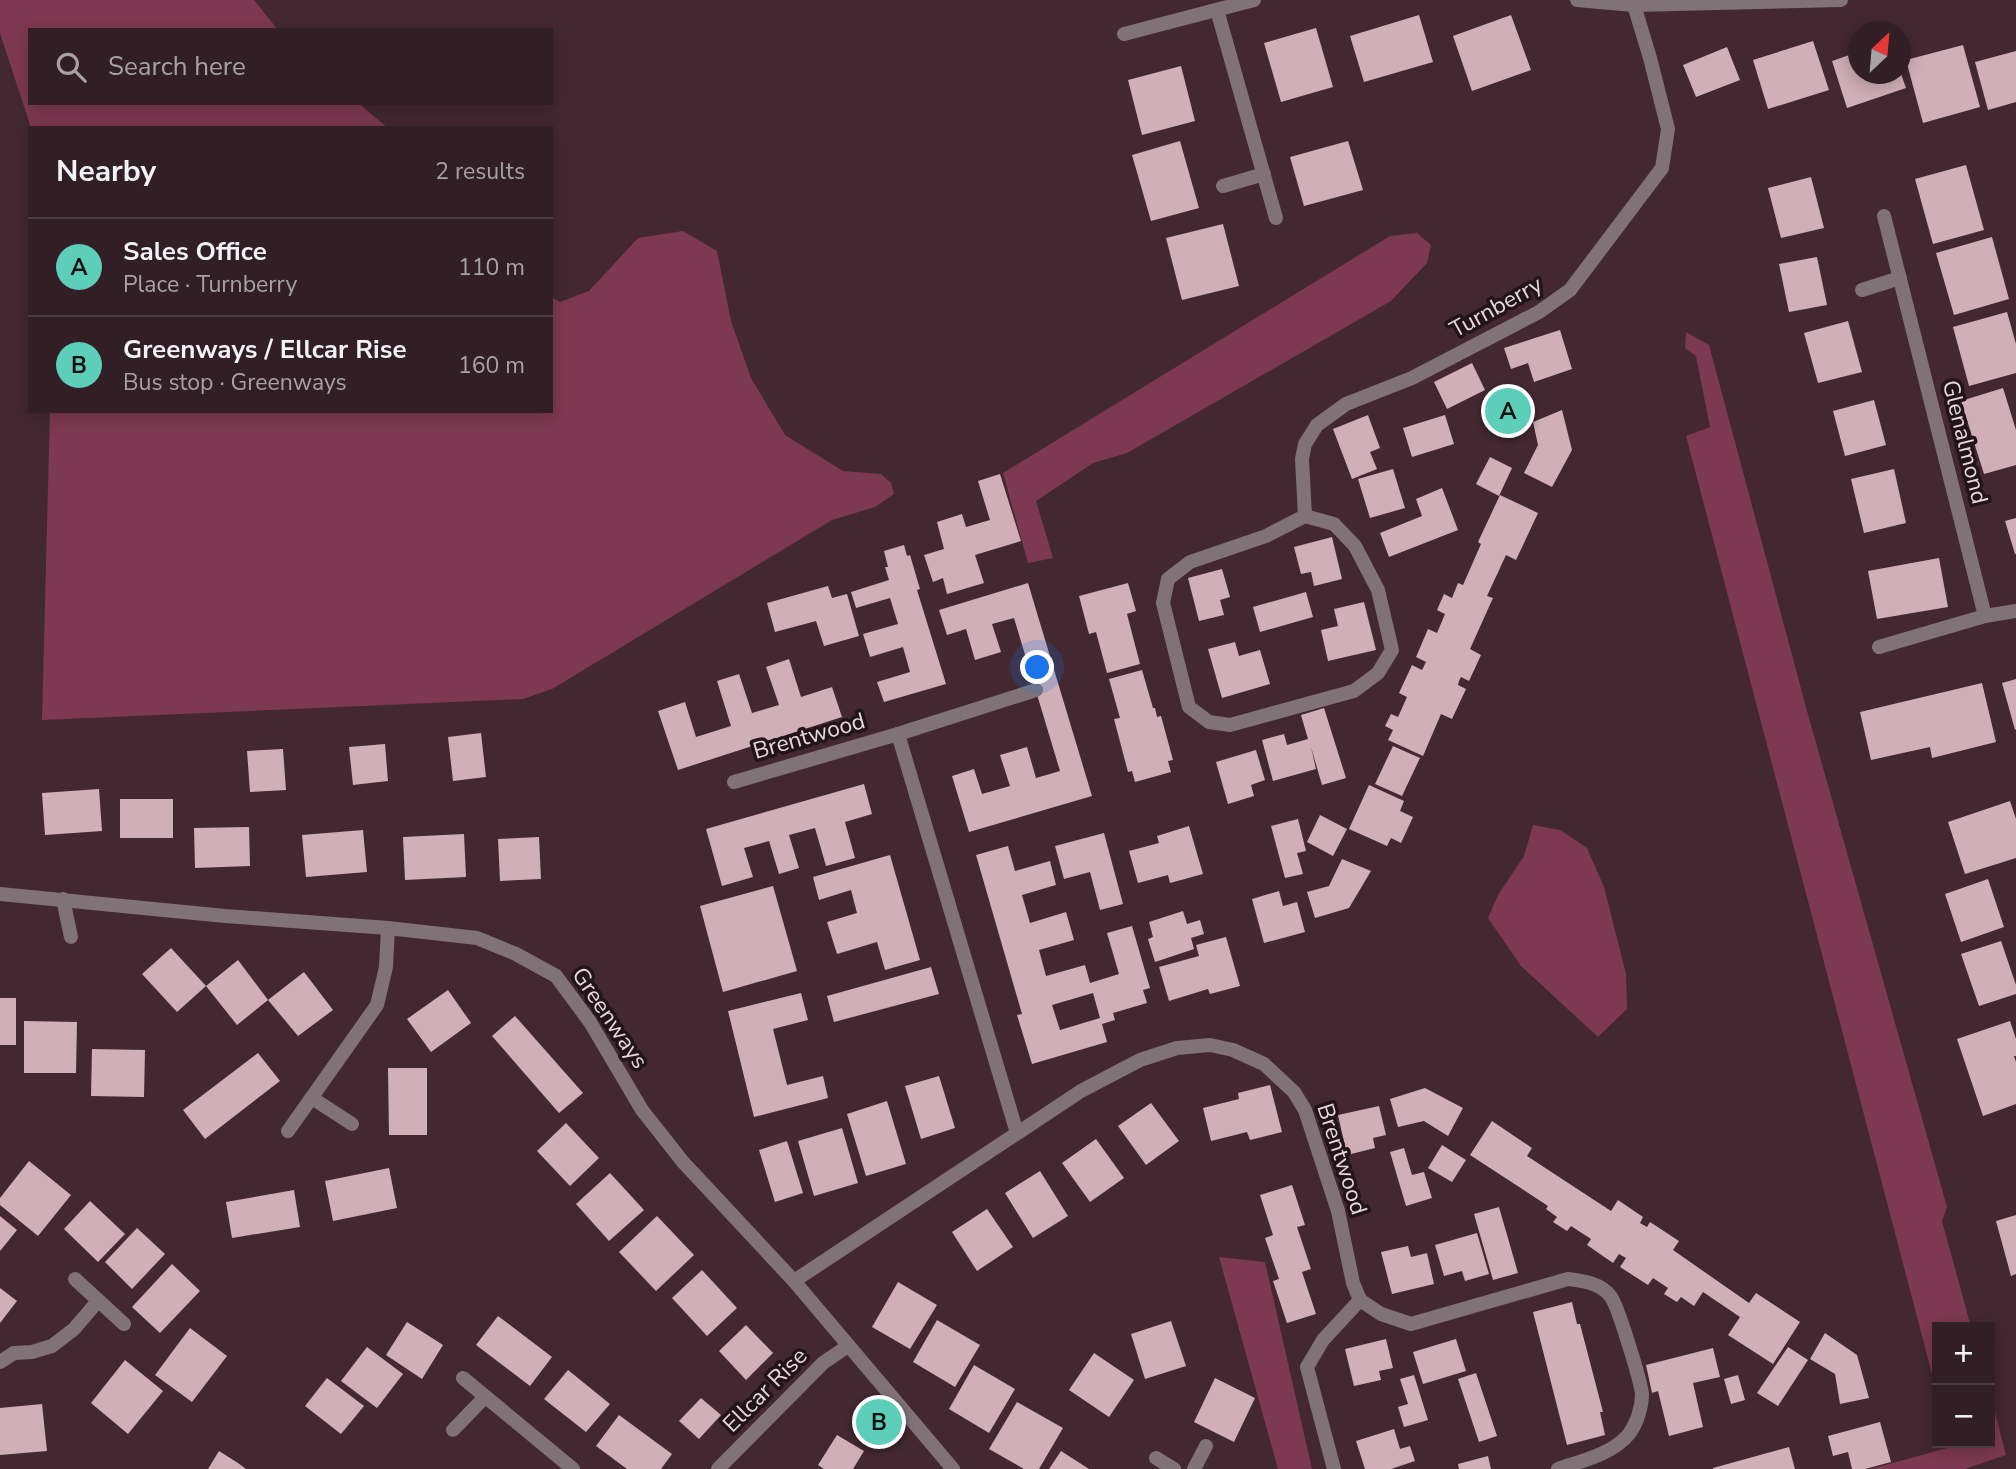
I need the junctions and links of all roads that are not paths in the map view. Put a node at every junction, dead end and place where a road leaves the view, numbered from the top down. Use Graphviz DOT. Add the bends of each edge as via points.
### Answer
graph roads {
  1 [pos="1254,0"];
  2 [pos="1577,0"];
  3 [pos="1841,0"];
  4 [pos="1634,5"];
  5 [pos="1217,10"];
  6 [pos="1124,34"];
  7 [pos="1264,174"];
  8 [pos="1223,186"];
  9 [pos="1884,216"];
  10 [pos="1276,218"];
  11 [pos="1900,278"];
  12 [pos="1862,290"];
  13 [pos="1306,516"];
  14 [pos="2016,611"];
  15 [pos="1985,616"];
  16 [pos="1878,647"];
  17 [pos="1036,690"];
  18 [pos="898,734"];
  19 [pos="734,782"];
  20 [pos="0,894"];
  21 [pos="62,899"];
  22 [pos="388,928"];
  23 [pos="71,937"];
  24 [pos="312,1098"];
  25 [pos="352,1124"];
  26 [pos="288,1131"];
  27 [pos="1017,1133"];
  28 [pos="75,1279"];
  29 [pos="794,1281"];
  30 [pos="1360,1300"];
  31 [pos="98,1301"];
  32 [pos="124,1324"];
  33 [pos="848,1346"];
  34 [pos="0,1362"];
  35 [pos="463,1378"];
  36 [pos="485,1397"];
  37 [pos="453,1430"];
  38 [pos="1206,1446"];
  39 [pos="1156,1458"];
  40 [pos="573,1469"];
  41 [pos="718,1469"];
  42 [pos="953,1469"];
  43 [pos="1174,1469"];
  44 [pos="1194,1469"];
  45 [pos="1335,1469"];
  46 [pos="1558,1469"];
  1 -- 5 [label="street"];
  2 -- 4 [label="street"];
  3 -- 4 [label="street"];
  4 -- 13 [label="street, Turnberry" via="1668,129 1662,168 1562,296 1412,378 1346,404 1317,425 1302,459"];
  5 -- 6 [label="street"];
  5 -- 7 [label="street"];
  7 -- 8 [label="street"];
  7 -- 10 [label="street"];
  9 -- 11 [label="street, Glenalmond"];
  11 -- 12 [label="street"];
  11 -- 15 [label="street, Glenalmond"];
  13 -- 13 [label="street" via="1334,524 1355,546 1378,590 1392,650 1378,673 1354,691 1230,725 1209,722 1189,707 1163,603 1168,579 1190,562 1266,536"];
  14 -- 15 [label="street"];
  15 -- 16 [label="street"];
  17 -- 18 [label="street, Brentwood"];
  18 -- 19 [label="street, Brentwood"];
  18 -- 27 [label="street, Brentwood"];
  20 -- 21 [label="street, Greenways"];
  21 -- 22 [label="street, Greenways"];
  21 -- 23 [label="street"];
  22 -- 24 [label="street" via="386,967 377,1005"];
  22 -- 29 [label="street, Greenways" via="477,938 556,976 590,1022 642,1110 683,1162"];
  24 -- 25 [label="street"];
  24 -- 26 [label="street"];
  27 -- 29 [label="street, Brentwood"];
  27 -- 30 [label="street, Brentwood" via="1081,1091 1140,1060 1177,1048 1210,1045 1264,1065 1305,1110 1338,1211"];
  28 -- 31 [label="street"];
  29 -- 33 [label="street, Greenways"];
  30 -- 45 [label="street" via="1323,1340 1307,1367"];
  30 -- 46 [label="street" via="1381,1314 1411,1324 1568,1279 1601,1287 1619,1312 1642,1393 1638,1419 1622,1441"];
  31 -- 32 [label="street"];
  31 -- 34 [label="street" via="52,1346 14,1353"];
  33 -- 41 [label="street, Ellcar Rise" via="822,1363"];
  33 -- 42 [label="street, Greenways"];
  35 -- 36 [label="street"];
  36 -- 37 [label="street"];
  36 -- 40 [label="street"];
  38 -- 44 [label="street"];
  39 -- 43 [label="street"];
}
